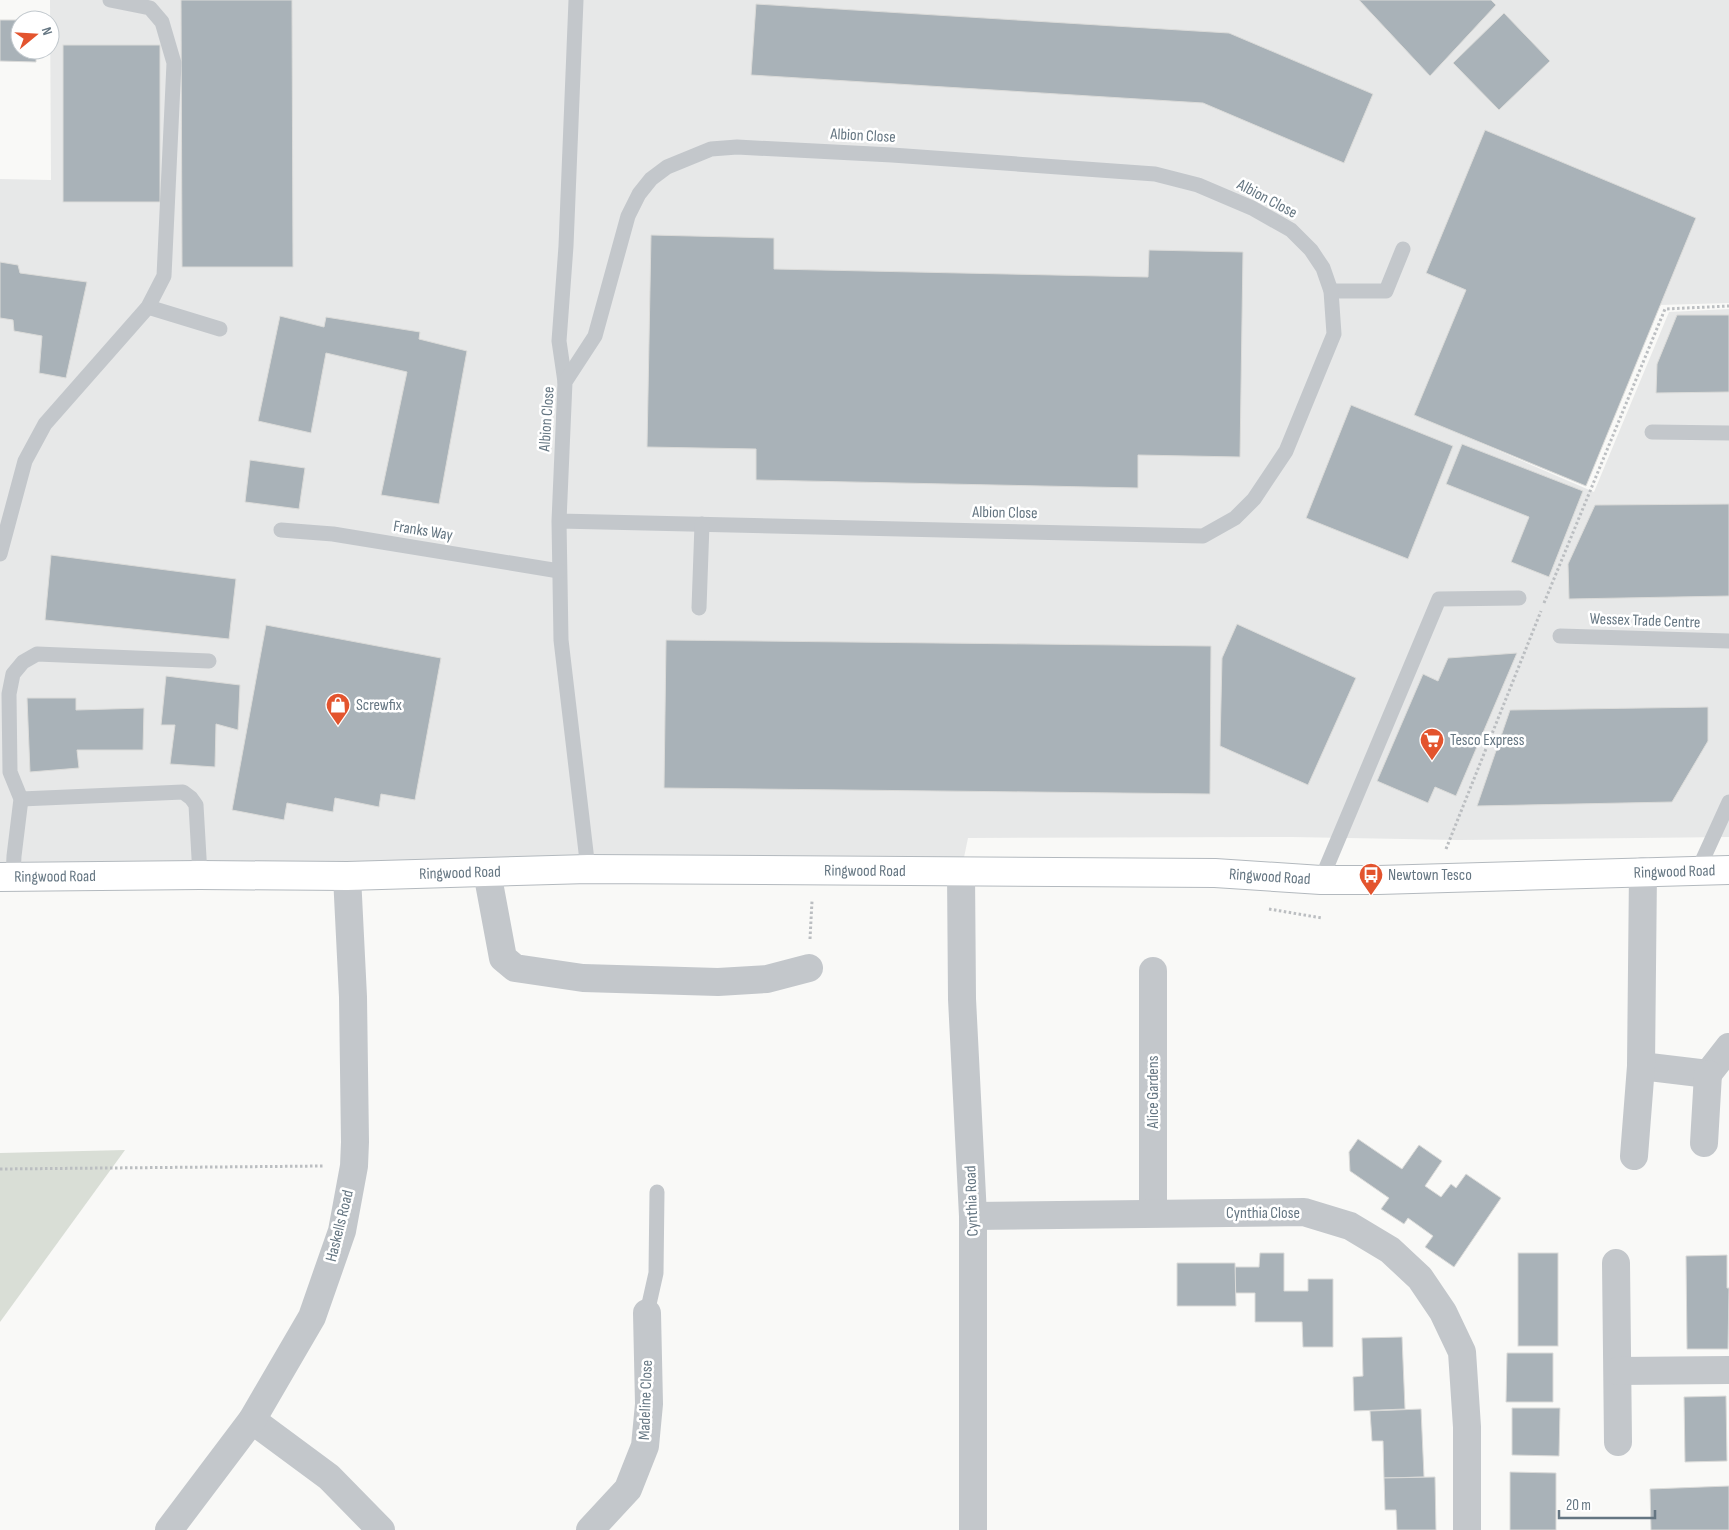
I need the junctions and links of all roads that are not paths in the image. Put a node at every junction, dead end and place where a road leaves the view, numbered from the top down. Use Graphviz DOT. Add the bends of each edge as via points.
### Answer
graph roads {
  1 [pos="110,0"];
  2 [pos="576,0"];
  3 [pos="1403,249"];
  4 [pos="1331,291"];
  5 [pos="148,307"];
  6 [pos="220,329"];
  7 [pos="565,382"];
  8 [pos="1652,432"];
  9 [pos="1729,433"];
  10 [pos="558,521"];
  11 [pos="702,524"];
  12 [pos="281,530"];
  13 [pos="0,554"];
  14 [pos="559,571"];
  15 [pos="1518,598"];
  16 [pos="699,608"];
  17 [pos="1560,636"];
  18 [pos="1729,641"];
  19 [pos="209,661"];
  20 [pos="21,799"];
  21 [pos="1729,802"];
  22 [pos="588,869"];
  23 [pos="1698,870"];
  24 [pos="1729,870"];
  25 [pos="1643,871"];
  26 [pos="487,872"];
  27 [pos="961,872"];
  28 [pos="200,875"];
  29 [pos="347,876"];
  30 [pos="7,877"];
  31 [pos="1321,880"];
  32 [pos="809,968"];
  33 [pos="1153,972"];
  34 [pos="1729,1047"];
  35 [pos="1641,1066"];
  36 [pos="1708,1074"];
  37 [pos="1704,1144"];
  38 [pos="1634,1156"];
  39 [pos="657,1192"];
  40 [pos="1153,1213"];
  41 [pos="973,1216"];
  42 [pos="1616,1263"];
  43 [pos="647,1313"];
  44 [pos="1729,1370"];
  45 [pos="1618,1371"];
  46 [pos="252,1420"];
  47 [pos="1618,1442"];
  48 [pos="169,1530"];
  49 [pos="381,1530"];
  50 [pos="590,1530"];
  51 [pos="972,1530"];
  52 [pos="1467,1530"];
  1 -- 5 [label="lane" via="150,8 162,22 174,63 164,276"];
  2 -- 7 [label="lane" via="559,341"];
  3 -- 4 [label="lane" via="1386,291"];
  4 -- 7 [label="lane, Albion Close" via="1312,250 1291,230 1252,208 1198,185 1155,174 892,154 737,147 711,149 667,167 639,194 628,216 595,336"];
  4 -- 11 [label="lane, Albion Close" via="1334,334 1286,451 1254,499 1235,518 1203,536"];
  5 -- 6 [label="lane"];
  5 -- 13 [label="lane" via="45,424 25,461"];
  7 -- 10 [label="lane, Albion Close"];
  8 -- 9 [label="lane"];
  10 -- 11 [label="lane, Albion Close"];
  10 -- 14 [label="lane, Albion Close"];
  11 -- 16 [label="lane"];
  12 -- 14 [label="lane, Franks Way" via="333,534"];
  14 -- 22 [label="lane, Albion Close" via="562,640"];
  15 -- 31 [label="lane" via="1440,599"];
  17 -- 18 [label="lane, Wessex Trade Centre"];
  19 -- 20 [label="lane" via="37,654 23,662 14,674 9,694 10,772"];
  20 -- 28 [label="lane" via="183,792 196,805"];
  20 -- 30 [label="lane" via="14,856"];
  21 -- 23 [label="lane"];
  22 -- 26 [label="main road, Ringwood Road"];
  22 -- 27 [label="main road, Ringwood Road"];
  23 -- 24 [label="main road, Ringwood Road"];
  23 -- 25 [label="main road, Ringwood Road"];
  25 -- 31 [label="main road, Ringwood Road"];
  25 -- 35 [label="street"];
  26 -- 29 [label="main road, Ringwood Road"];
  26 -- 32 [label="street" via="503,958 515,968 582,978 718,982 767,979"];
  27 -- 31 [label="main road, Ringwood Road" via="1215,873"];
  27 -- 41 [label="street, Cynthia Road" via="962,999"];
  28 -- 29 [label="main road, Ringwood Road"];
  28 -- 30 [label="main road, Ringwood Road"];
  29 -- 46 [label="street, Haskells Road" via="353,1007 354,1166 342,1231 312,1318"];
  33 -- 40 [label="street, Alice Gardens"];
  34 -- 36 [label="street"];
  35 -- 36 [label="street"];
  35 -- 38 [label="street"];
  36 -- 37 [label="street"];
  39 -- 43 [label="lane" via="656,1273"];
  40 -- 41 [label="street, Cynthia Close"];
  40 -- 52 [label="street, Cynthia Close" via="1304,1212 1350,1226 1390,1250 1420,1278 1443,1312 1462,1352 1467,1427"];
  41 -- 51 [label="street, Cynthia Road"];
  42 -- 45 [label="street"];
  43 -- 50 [label="street, Madeline Close" via="649,1404 645,1446 628,1489"];
  44 -- 45 [label="street"];
  45 -- 47 [label="street"];
  46 -- 48 [label="street, Haskells Road"];
  46 -- 49 [label="street" via="329,1477"];
}
